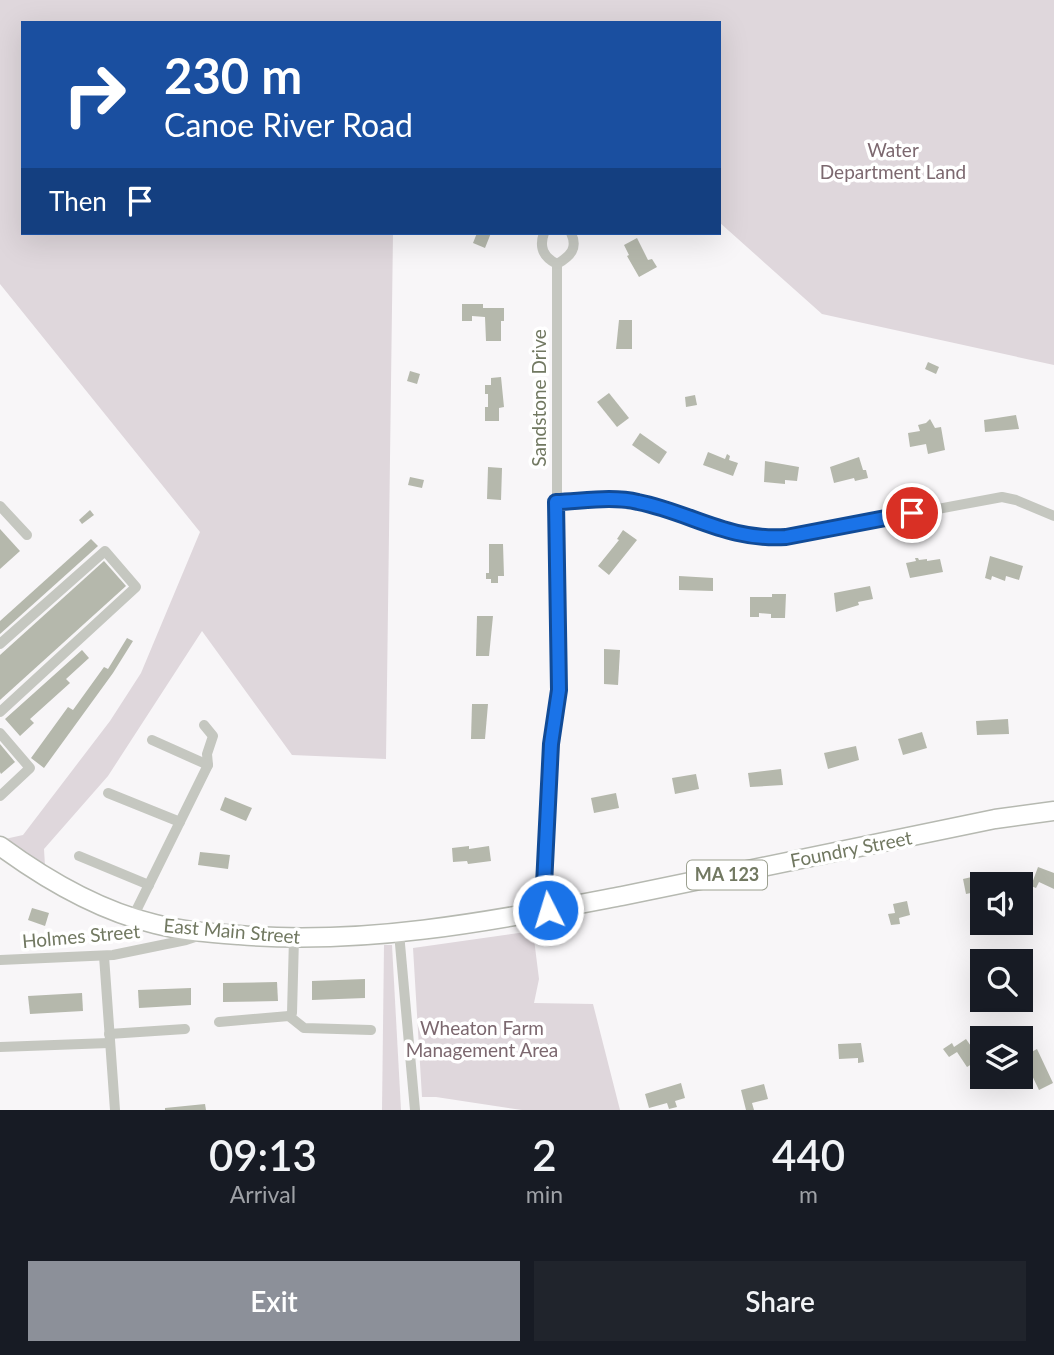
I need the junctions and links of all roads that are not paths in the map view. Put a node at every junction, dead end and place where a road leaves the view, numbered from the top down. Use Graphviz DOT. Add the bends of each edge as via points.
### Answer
graph roads {
  1 [pos="543,235"];
  2 [pos="572,235"];
  3 [pos="557,264"];
  4 [pos="556,502"];
  5 [pos="0,506"];
  6 [pos="1054,516"];
  7 [pos="27,535"];
  8 [pos="0,644"];
  9 [pos="0,712"];
  10 [pos="204,725"];
  11 [pos="0,733"];
  12 [pos="152,740"];
  13 [pos="208,765"];
  14 [pos="108,793"];
  15 [pos="0,796"];
  16 [pos="1054,811"];
  17 [pos="180,822"];
  18 [pos="0,846"];
  19 [pos="79,856"];
  20 [pos="149,885"];
  21 [pos="548,910"];
  22 [pos="133,917"];
  23 [pos="203,932"];
  24 [pos="400,933"];
  25 [pos="294,938"];
  26 [pos="104,956"];
  27 [pos="0,960"];
  28 [pos="289,1016"];
  29 [pos="219,1023"];
  30 [pos="186,1030"];
  31 [pos="370,1030"];
  32 [pos="109,1038"];
  33 [pos="0,1047"];
  34 [pos="115,1110"];
  35 [pos="415,1110"];
  1 -- 3 [label="street, Sandstone Drive" via="544,254"];
  2 -- 3 [label="street, Sandstone Drive" via="572,253"];
  3 -- 4 [label="street, Sandstone Drive"];
  4 -- 6 [label="street" via="635,501 747,537 767,538 1002,497"];
  4 -- 21 [label="street, Sandstone Drive" via="559,690 551,744 544,885"];
  5 -- 7 [label="street"];
  8 -- 9 [label="street" via="105,551 136,587"];
  10 -- 13 [label="street" via="212,736"];
  11 -- 15 [label="street" via="30,768"];
  12 -- 13 [label="street"];
  13 -- 17 [label="street"];
  14 -- 17 [label="street"];
  16 -- 21 [label="highway, Foundry Street / MA 123"];
  17 -- 20 [label="street"];
  18 -- 22 [label="highway, East Main Street / MA 123" via="69,888"];
  19 -- 20 [label="street"];
  20 -- 22 [label="street"];
  21 -- 24 [label="highway, Foundry Street / MA 123"];
  22 -- 23 [label="highway, East Main Street / MA 123"];
  23 -- 25 [label="highway, East Main Street / MA 123"];
  23 -- 26 [label="street, Holmes Street" via="199,937"];
  24 -- 25 [label="highway, East Main Street / MA 123"];
  24 -- 35 [label="street"];
  25 -- 28 [label="street"];
  26 -- 27 [label="street, Holmes Street"];
  26 -- 32 [label="street"];
  28 -- 29 [label="street"];
  28 -- 31 [label="street" via="304,1028"];
  30 -- 32 [label="street"];
  32 -- 33 [label="street"];
  32 -- 34 [label="street"];
}
